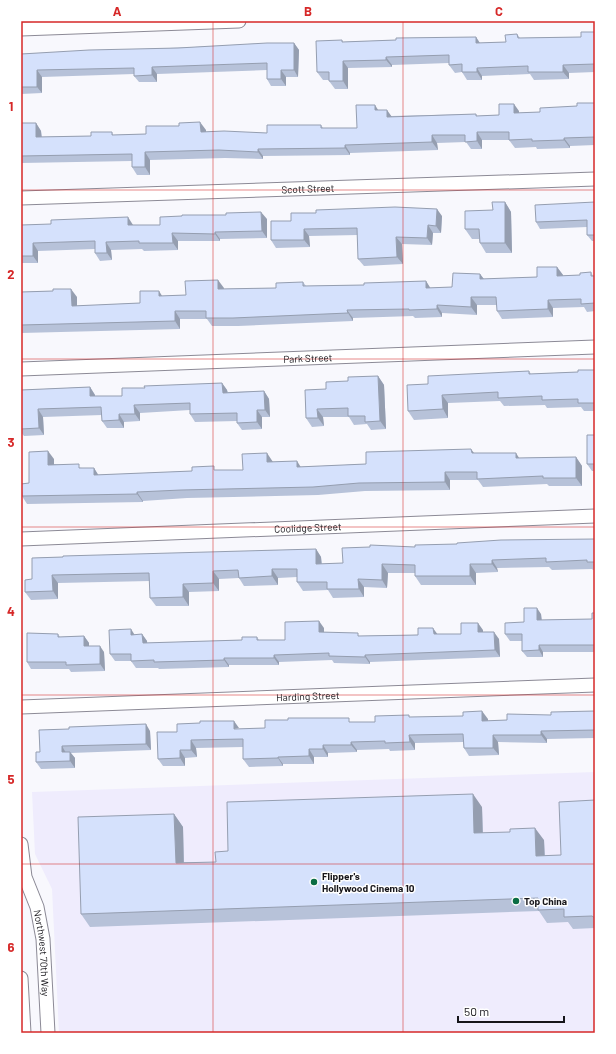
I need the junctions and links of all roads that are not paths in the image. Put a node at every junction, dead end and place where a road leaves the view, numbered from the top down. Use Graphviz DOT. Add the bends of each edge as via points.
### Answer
graph roads {
  1 [pos="240,21"];
  2 [pos="21,29"];
  3 [pos="595,179"];
  4 [pos="21,198"];
  5 [pos="595,347"];
  6 [pos="21,369"];
  7 [pos="595,516"];
  8 [pos="21,539"];
  9 [pos="595,685"];
  10 [pos="21,707"];
  11 [pos="21,844"];
  12 [pos="23,877"];
  13 [pos="21,891"];
  14 [pos="21,978"];
  15 [pos="24,1033"];
  16 [pos="48,1033"];
  1 -- 2 [label="street"];
  3 -- 4 [label="street, Scott Street"];
  5 -- 6 [label="street, Park Street"];
  7 -- 8 [label="street, Coolidge Street"];
  9 -- 10 [label="street, Harding Street"];
  11 -- 12 [label="street, Northwest 70th Way"];
  12 -- 13 [label="street, Northwest 70th Way"];
  12 -- 16 [label="street, Northwest 70th Way" via="37,907 43,939"];
  14 -- 15 [label="street"];
}
